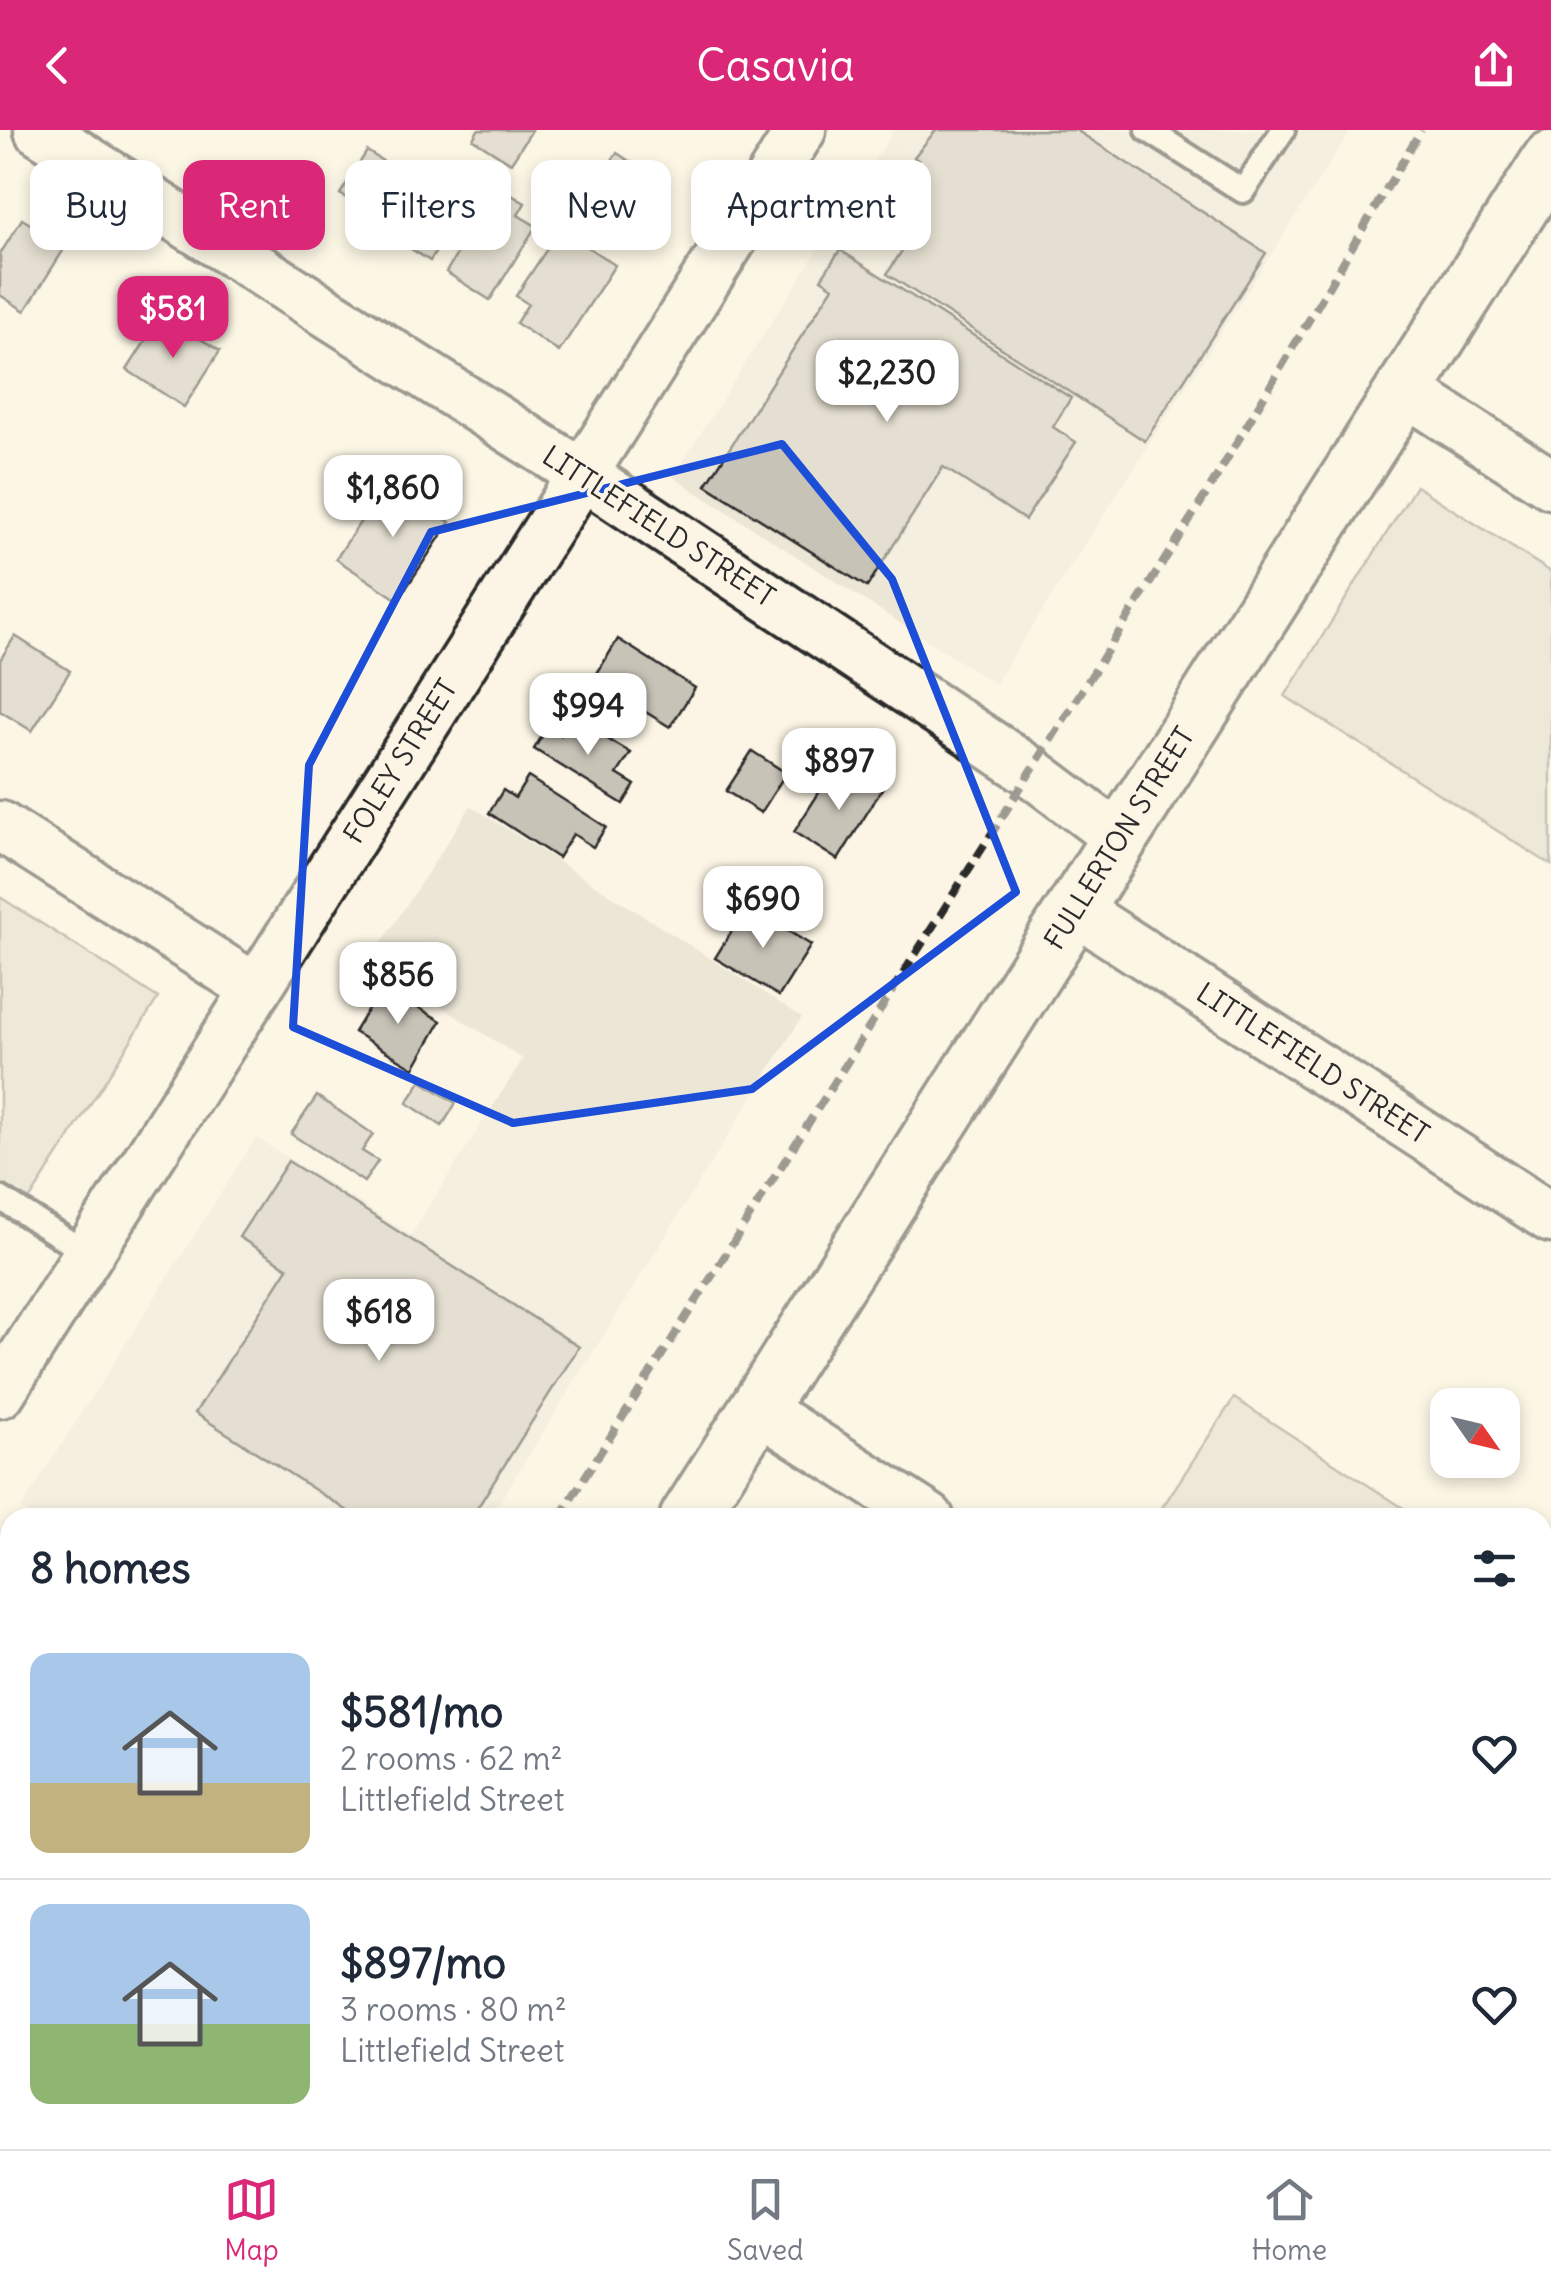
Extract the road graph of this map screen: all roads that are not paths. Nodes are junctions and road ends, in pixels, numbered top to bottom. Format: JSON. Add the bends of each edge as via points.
{"nodes":[{"id":1,"x":40,"y":130,"type":"edge"},
{"id":2,"x":800,"y":130,"type":"edge"},
{"id":3,"x":1148,"y":130,"type":"edge"},
{"id":4,"x":1283,"y":130,"type":"edge"},
{"id":5,"x":1551,"y":159,"type":"edge"},
{"id":6,"x":1404,"y":390,"type":"junction"},
{"id":7,"x":582,"y":474,"type":"junction"},
{"id":8,"x":1551,"y":484,"type":"edge"},
{"id":9,"x":0,"y":826,"type":"edge"},
{"id":10,"x":1119,"y":838,"type":"junction"},
{"id":11,"x":1074,"y":909,"type":"junction"},
{"id":12,"x":256,"y":989,"type":"junction"},
{"id":13,"x":0,"y":1198,"type":"edge"},
{"id":14,"x":1551,"y":1218,"type":"edge"},
{"id":15,"x":88,"y":1254,"type":"junction"},
{"id":16,"x":0,"y":1393,"type":"edge"},
{"id":17,"x":758,"y":1408,"type":"junction"},
{"id":18,"x":694,"y":1508,"type":"edge"},
{"id":19,"x":913,"y":1508,"type":"edge"}],
"edges":[{"from":1,"to":7,"type":"street","name":"LITTLEFIELD STREET"},
{"from":2,"to":7,"type":"street","name":"FOLEY STREET"},
{"from":3,"to":4,"type":"lane","via":[[1243,191]]},
{"from":5,"to":6,"type":"street","name":"FULLERTON STREET"},
{"from":6,"to":8,"type":"street"},
{"from":6,"to":10,"type":"street","name":"FULLERTON STREET"},
{"from":7,"to":10,"type":"street","name":"LITTLEFIELD STREET"},
{"from":7,"to":12,"type":"street","name":"FOLEY STREET"},
{"from":9,"to":12,"type":"street"},
{"from":10,"to":11,"type":"street","name":"FULLERTON STREET"},
{"from":11,"to":14,"type":"street","name":"LITTLEFIELD STREET"},
{"from":11,"to":17,"type":"street","name":"FULLERTON STREET"},
{"from":12,"to":15,"type":"street","name":"FOLEY STREET"},
{"from":13,"to":15,"type":"lane"},
{"from":15,"to":16,"type":"street","name":"FOLEY STREET"},
{"from":17,"to":18,"type":"street","name":"FULLERTON STREET"},
{"from":17,"to":19,"type":"street"}]}
